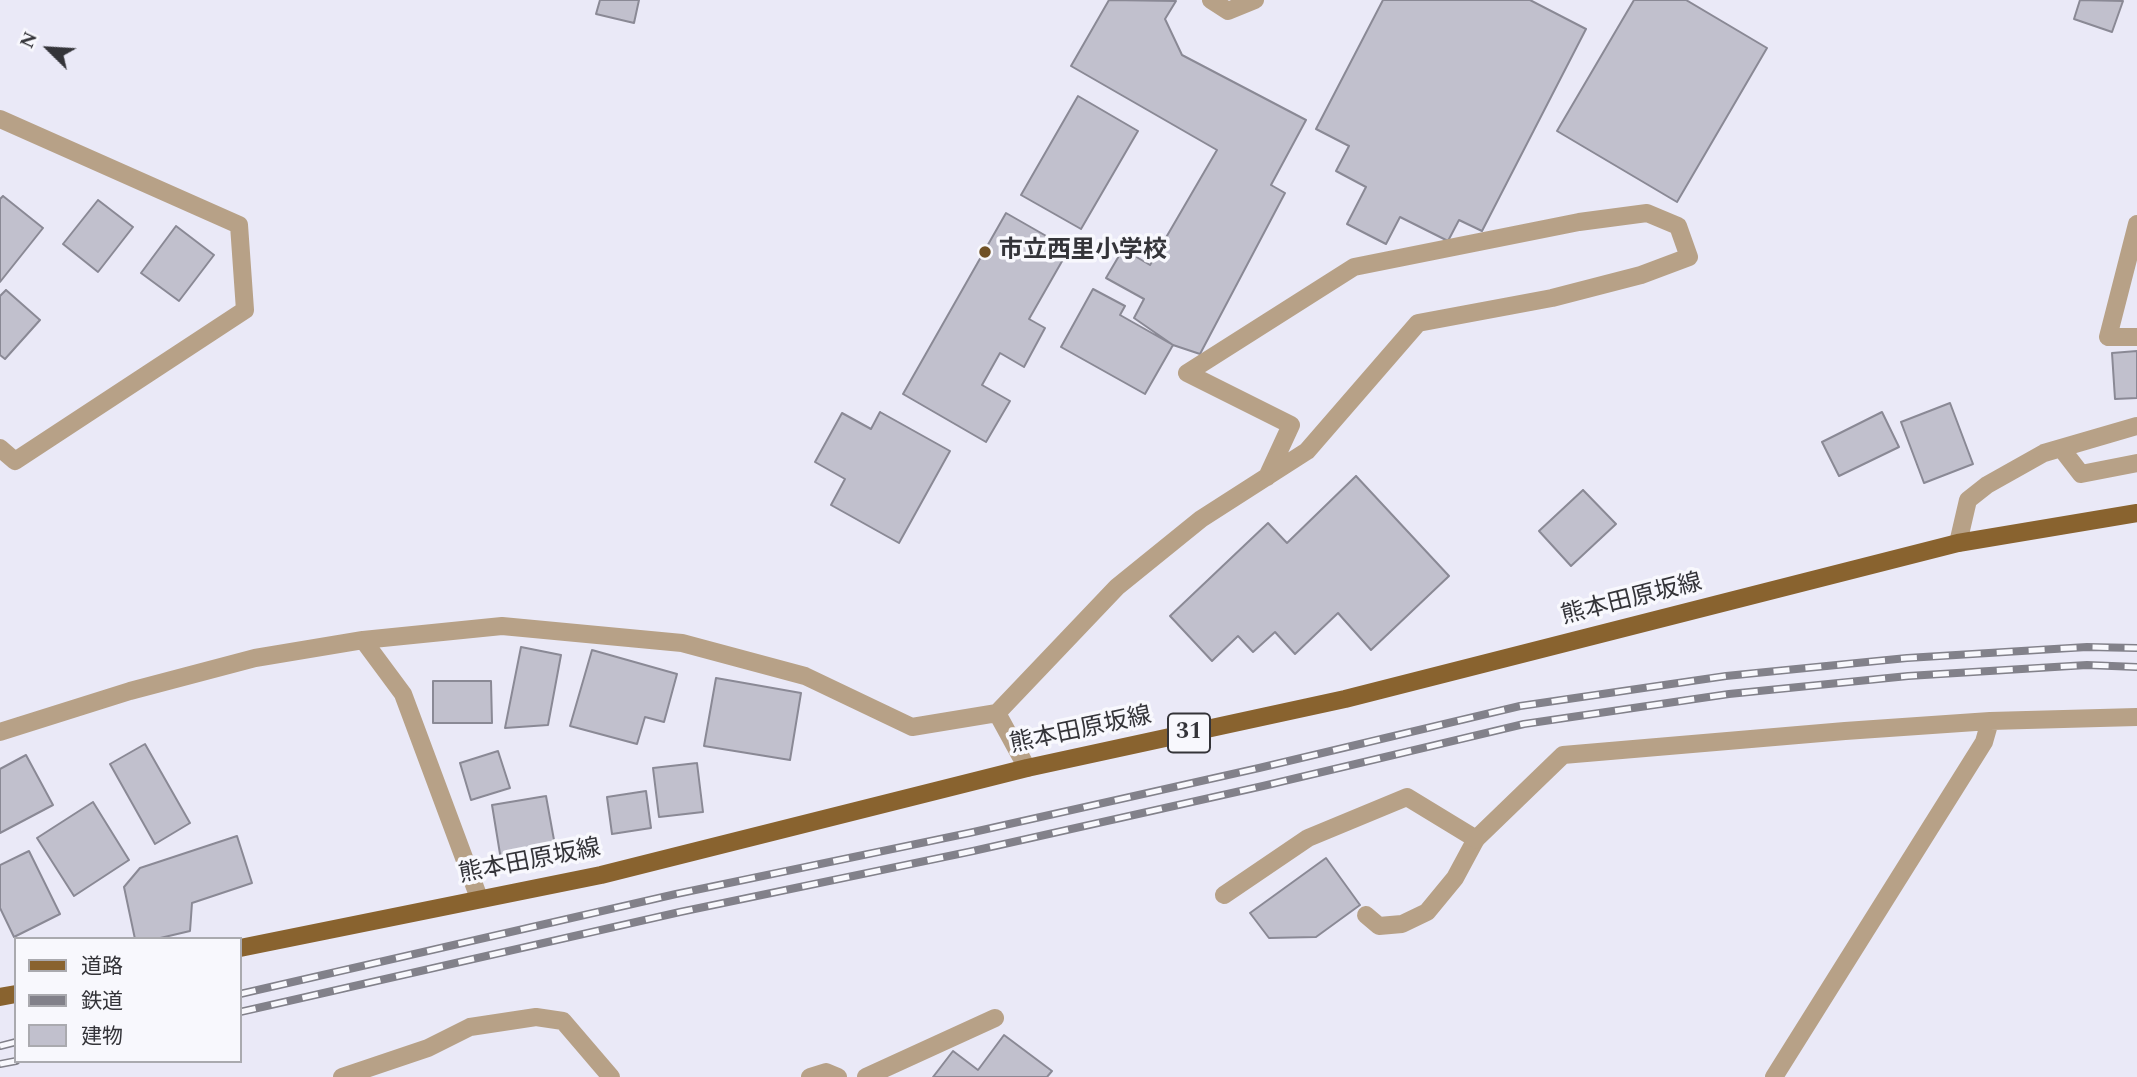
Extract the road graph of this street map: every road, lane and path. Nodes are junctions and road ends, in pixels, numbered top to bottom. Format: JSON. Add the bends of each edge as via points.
{"nodes":[{"id":1,"x":1211,"y":0,"type":"edge"},
{"id":2,"x":1255,"y":0,"type":"edge"},
{"id":3,"x":0,"y":119,"type":"edge"},
{"id":4,"x":2137,"y":225,"type":"edge"},
{"id":5,"x":2137,"y":337,"type":"edge"},
{"id":6,"x":2137,"y":426,"type":"edge"},
{"id":7,"x":0,"y":447,"type":"edge"},
{"id":8,"x":2061,"y":448,"type":"junction"},
{"id":9,"x":2137,"y":463,"type":"edge"},
{"id":10,"x":1267,"y":477,"type":"junction"},
{"id":11,"x":2137,"y":513,"type":"edge"},
{"id":12,"x":1958,"y":543,"type":"junction"},
{"id":13,"x":363,"y":640,"type":"junction"},
{"id":14,"x":997,"y":713,"type":"junction"},
{"id":15,"x":2137,"y":717,"type":"edge"},
{"id":16,"x":1990,"y":721,"type":"junction"},
{"id":17,"x":0,"y":732,"type":"edge"},
{"id":18,"x":1027,"y":768,"type":"junction"},
{"id":19,"x":1476,"y":839,"type":"junction"},
{"id":20,"x":1224,"y":895,"type":"dead end"},
{"id":21,"x":479,"y":898,"type":"junction"},
{"id":22,"x":1366,"y":915,"type":"dead end"},
{"id":23,"x":242,"y":948,"type":"edge"},
{"id":24,"x":995,"y":1018,"type":"dead end"},
{"id":25,"x":342,"y":1077,"type":"edge"},
{"id":26,"x":611,"y":1077,"type":"edge"},
{"id":27,"x":810,"y":1077,"type":"edge"},
{"id":28,"x":838,"y":1077,"type":"edge"},
{"id":29,"x":866,"y":1077,"type":"edge"},
{"id":30,"x":1774,"y":1077,"type":"edge"}],
"edges":[{"from":1,"to":2,"type":"street","via":[[1228,11]]},
{"from":3,"to":7,"type":"street","via":[[239,225],[245,310],[15,461]]},
{"from":4,"to":5,"type":"street","via":[[2108,337]]},
{"from":6,"to":8,"type":"street"},
{"from":8,"to":9,"type":"street","via":[[2081,474]]},
{"from":8,"to":12,"type":"street","via":[[2044,453],[1968,500]]},
{"from":10,"to":10,"type":"street","via":[[1291,425],[1187,373],[1354,267],[1647,213],[1678,226],[1689,257],[1641,275],[1552,298],[1419,323],[1307,451]]},
{"from":10,"to":14,"type":"street","via":[[1201,519],[1117,587]]},
{"from":11,"to":12,"type":"main road","name":"熊本田原坂線","number":"31"},
{"from":12,"to":18,"type":"main road","name":"熊本田原坂線","number":"31","via":[[1345,699]]},
{"from":13,"to":14,"type":"street","via":[[502,625],[682,643],[805,676],[912,727]]},
{"from":13,"to":17,"type":"street","via":[[254,658]]},
{"from":13,"to":21,"type":"street","via":[[403,694]]},
{"from":14,"to":18,"type":"street"},
{"from":15,"to":16,"type":"street"},
{"from":16,"to":19,"type":"street","via":[[1563,755]]},
{"from":16,"to":30,"type":"street","via":[[1984,742]]},
{"from":18,"to":21,"type":"main road","name":"熊本田原坂線","number":"31","via":[[601,874]]},
{"from":19,"to":20,"type":"street","via":[[1407,797],[1308,838]]},
{"from":19,"to":22,"type":"street","via":[[1455,878],[1427,912],[1402,925],[1379,926]]},
{"from":21,"to":23,"type":"main road","name":"熊本田原坂線","number":"31"},
{"from":24,"to":29,"type":"street"},
{"from":25,"to":26,"type":"street","via":[[428,1048],[470,1027],[536,1017],[563,1021]]},
{"from":27,"to":28,"type":"street","via":[[825,1072]]}]}
